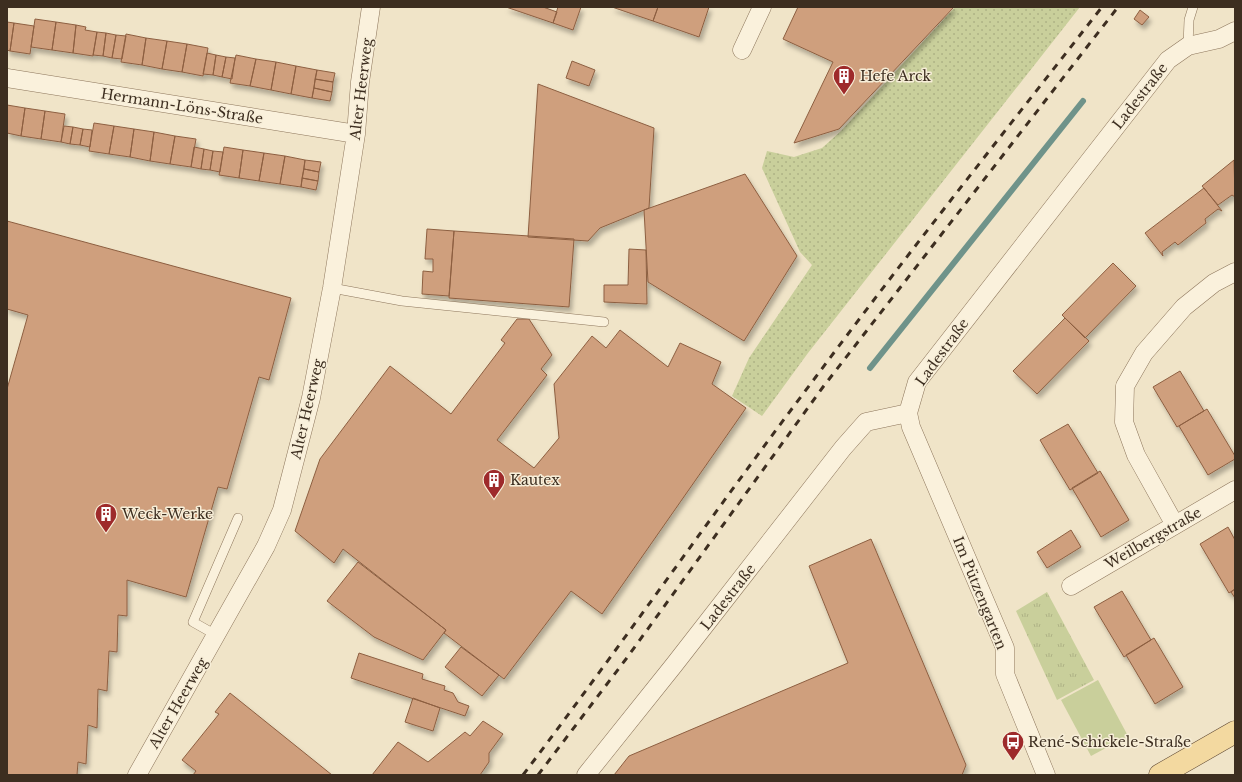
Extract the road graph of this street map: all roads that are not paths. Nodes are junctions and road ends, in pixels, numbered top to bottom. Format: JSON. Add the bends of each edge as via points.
{"nodes":[{"id":1,"x":371,"y":7,"type":"edge"},
{"id":2,"x":762,"y":7,"type":"edge"},
{"id":3,"x":1193,"y":7,"type":"edge"},
{"id":4,"x":1235,"y":31,"type":"edge"},
{"id":5,"x":1188,"y":46,"type":"junction"},
{"id":6,"x":742,"y":50,"type":"dead end"},
{"id":7,"x":7,"y":78,"type":"edge"},
{"id":8,"x":356,"y":134,"type":"junction"},
{"id":9,"x":1235,"y":272,"type":"edge"},
{"id":10,"x":332,"y":288,"type":"junction"},
{"id":11,"x":604,"y":322,"type":"dead end"},
{"id":12,"x":908,"y":412,"type":"junction"},
{"id":13,"x":1235,"y":490,"type":"edge"},
{"id":14,"x":238,"y":518,"type":"dead end"},
{"id":15,"x":1175,"y":525,"type":"junction"},
{"id":16,"x":1071,"y":586,"type":"dead end"},
{"id":17,"x":216,"y":635,"type":"junction"},
{"id":18,"x":1235,"y":732,"type":"edge"},
{"id":19,"x":137,"y":775,"type":"edge"},
{"id":20,"x":586,"y":775,"type":"edge"},
{"id":21,"x":1046,"y":775,"type":"edge"},
{"id":22,"x":1160,"y":775,"type":"edge"}],
"edges":[{"from":1,"to":8,"type":"street","name":"Alter Heerweg","via":[[360,82]]},
{"from":2,"to":6,"type":"street"},
{"from":3,"to":5,"type":"lane","via":[[1189,20]]},
{"from":4,"to":5,"type":"street","name":"Ladestraße","via":[[1219,39]]},
{"from":5,"to":12,"type":"street","name":"Ladestraße","via":[[1168,60],[917,382]]},
{"from":7,"to":8,"type":"street","name":"Hermann-Löns-Straße"},
{"from":8,"to":10,"type":"street","name":"Alter Heerweg"},
{"from":9,"to":15,"type":"street","via":[[1214,283],[1184,307],[1144,353],[1125,386],[1124,422],[1136,455]]},
{"from":10,"to":11,"type":"lane","via":[[402,301]]},
{"from":10,"to":17,"type":"street","name":"Alter Heerweg","via":[[311,398],[282,510],[266,546]]},
{"from":12,"to":20,"type":"street","name":"Ladestraße","via":[[866,422]]},
{"from":12,"to":21,"type":"street","name":"Im Pützengarten","via":[[911,427],[1005,648],[1005,674]]},
{"from":13,"to":15,"type":"street","name":"Weilbergstraße"},
{"from":14,"to":17,"type":"lane","via":[[193,622]]},
{"from":15,"to":16,"type":"street","name":"Weilbergstraße"},
{"from":17,"to":19,"type":"street","name":"Alter Heerweg"},
{"from":18,"to":22,"type":"main road"}]}
